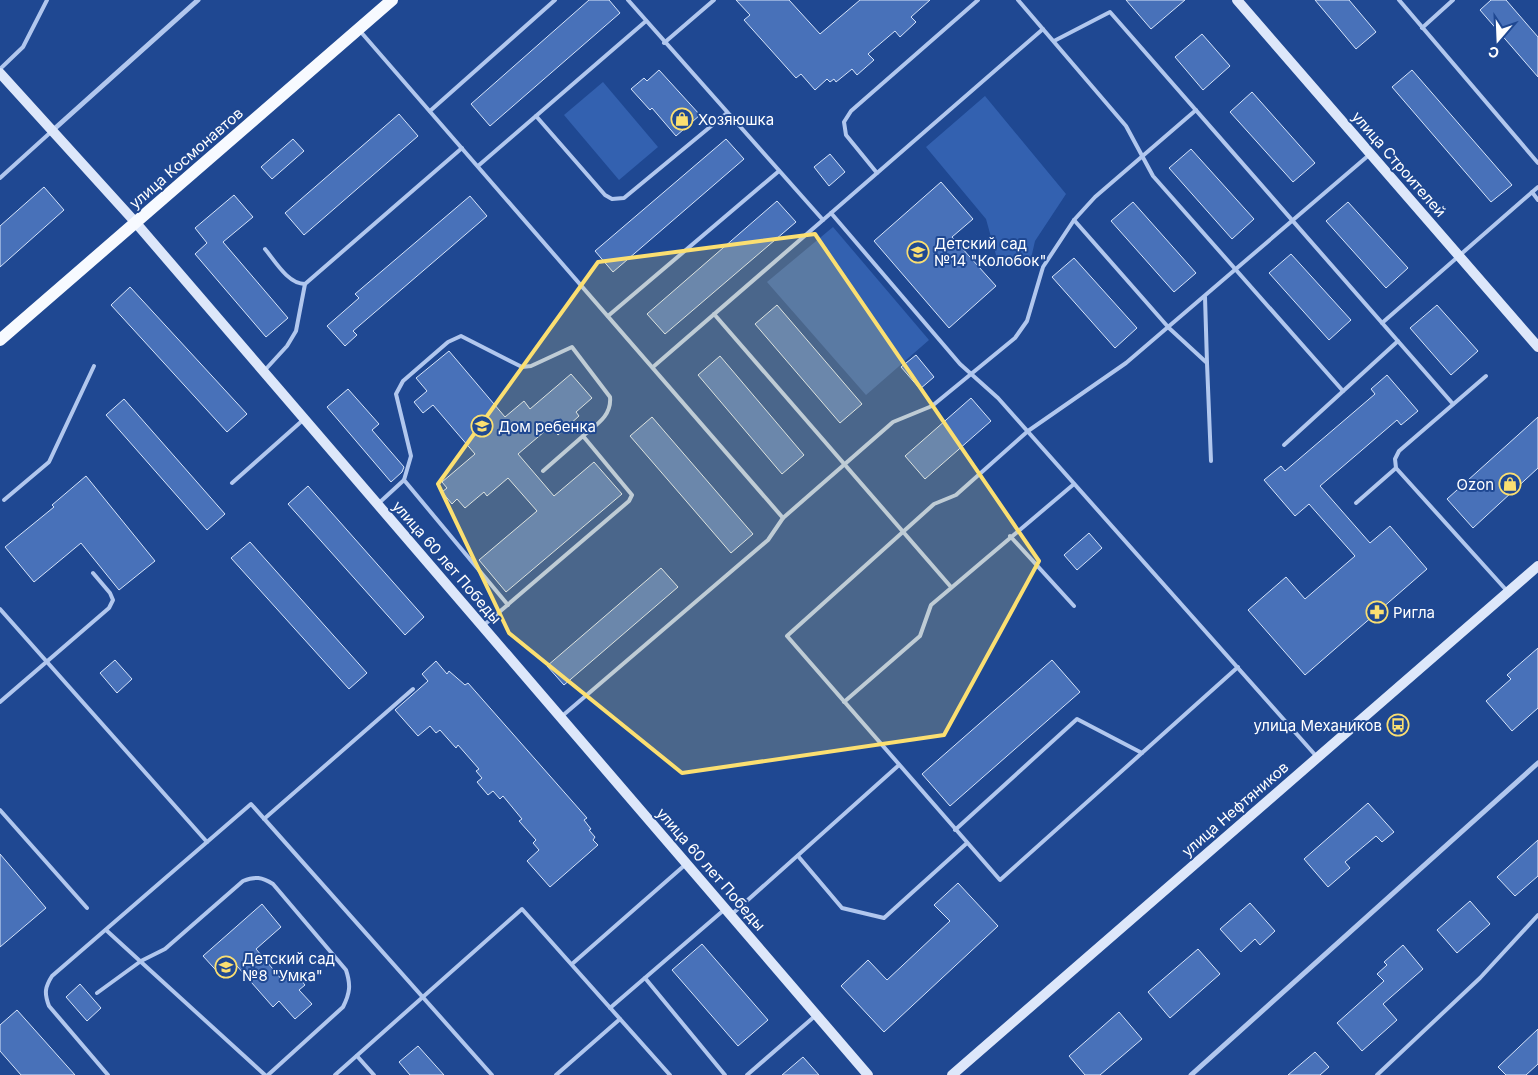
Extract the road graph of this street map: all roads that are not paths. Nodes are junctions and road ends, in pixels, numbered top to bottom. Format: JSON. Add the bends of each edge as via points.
{"nodes":[{"id":1,"x":47,"y":0,"type":"edge"},
{"id":2,"x":198,"y":0,"type":"edge"},
{"id":3,"x":392,"y":0,"type":"edge"},
{"id":4,"x":555,"y":0,"type":"edge"},
{"id":5,"x":628,"y":0,"type":"edge"},
{"id":6,"x":714,"y":0,"type":"edge"},
{"id":7,"x":978,"y":0,"type":"edge"},
{"id":8,"x":1018,"y":0,"type":"edge"},
{"id":9,"x":1025,"y":0,"type":"edge"},
{"id":10,"x":1237,"y":0,"type":"edge"},
{"id":11,"x":1399,"y":0,"type":"edge"},
{"id":12,"x":1453,"y":0,"type":"edge"},
{"id":13,"x":1023,"y":6,"type":"junction"},
{"id":14,"x":646,"y":21,"type":"junction"},
{"id":15,"x":1422,"y":28,"type":"junction"},
{"id":16,"x":359,"y":29,"type":"junction"},
{"id":17,"x":1043,"y":29,"type":"junction"},
{"id":18,"x":1054,"y":41,"type":"junction"},
{"id":19,"x":664,"y":43,"type":"junction"},
{"id":20,"x":0,"y":69,"type":"edge"},
{"id":21,"x":0,"y":72,"type":"edge"},
{"id":22,"x":1196,"y":110,"type":"junction"},
{"id":23,"x":430,"y":111,"type":"junction"},
{"id":24,"x":727,"y":113,"type":"junction"},
{"id":25,"x":536,"y":116,"type":"junction"},
{"id":26,"x":52,"y":131,"type":"junction"},
{"id":27,"x":462,"y":148,"type":"junction"},
{"id":28,"x":1370,"y":154,"type":"junction"},
{"id":29,"x":1142,"y":157,"type":"junction"},
{"id":30,"x":1538,"y":163,"type":"edge"},
{"id":31,"x":478,"y":166,"type":"junction"},
{"id":32,"x":778,"y":171,"type":"junction"},
{"id":33,"x":877,"y":173,"type":"junction"},
{"id":34,"x":0,"y":178,"type":"edge"},
{"id":35,"x":1538,"y":187,"type":"edge"},
{"id":36,"x":1532,"y":192,"type":"junction"},
{"id":37,"x":1538,"y":200,"type":"edge"},
{"id":38,"x":831,"y":213,"type":"junction"},
{"id":39,"x":823,"y":220,"type":"junction"},
{"id":40,"x":1074,"y":220,"type":"junction"},
{"id":41,"x":1293,"y":221,"type":"junction"},
{"id":42,"x":136,"y":223,"type":"junction"},
{"id":43,"x":265,"y":249,"type":"dead end"},
{"id":44,"x":1460,"y":256,"type":"junction"},
{"id":45,"x":1236,"y":270,"type":"junction"},
{"id":46,"x":305,"y":284,"type":"junction"},
{"id":47,"x":1205,"y":297,"type":"junction"},
{"id":48,"x":714,"y":314,"type":"junction"},
{"id":49,"x":608,"y":316,"type":"junction"},
{"id":50,"x":1382,"y":323,"type":"junction"},
{"id":51,"x":1169,"y":328,"type":"junction"},
{"id":52,"x":0,"y":340,"type":"edge"},
{"id":53,"x":1398,"y":341,"type":"junction"},
{"id":54,"x":1538,"y":346,"type":"edge"},
{"id":55,"x":1207,"y":363,"type":"junction"},
{"id":56,"x":94,"y":366,"type":"dead end"},
{"id":57,"x":652,"y":367,"type":"junction"},
{"id":58,"x":264,"y":372,"type":"junction"},
{"id":59,"x":972,"y":376,"type":"junction"},
{"id":60,"x":1486,"y":376,"type":"dead end"},
{"id":61,"x":1343,"y":391,"type":"junction"},
{"id":62,"x":1453,"y":404,"type":"junction"},
{"id":63,"x":304,"y":419,"type":"junction"},
{"id":64,"x":1028,"y":431,"type":"junction"},
{"id":65,"x":583,"y":436,"type":"junction"},
{"id":66,"x":1284,"y":445,"type":"dead end"},
{"id":67,"x":1211,"y":461,"type":"dead end"},
{"id":68,"x":844,"y":465,"type":"junction"},
{"id":69,"x":1396,"y":468,"type":"junction"},
{"id":70,"x":543,"y":470,"type":"dead end"},
{"id":71,"x":404,"y":480,"type":"junction"},
{"id":72,"x":232,"y":483,"type":"dead end"},
{"id":73,"x":1074,"y":484,"type":"junction"},
{"id":74,"x":4,"y":500,"type":"dead end"},
{"id":75,"x":1356,"y":503,"type":"dead end"},
{"id":76,"x":377,"y":504,"type":"junction"},
{"id":77,"x":783,"y":518,"type":"junction"},
{"id":78,"x":903,"y":532,"type":"junction"},
{"id":79,"x":1010,"y":536,"type":"junction"},
{"id":80,"x":1538,"y":566,"type":"edge"},
{"id":81,"x":92,"y":573,"type":"dead end"},
{"id":82,"x":951,"y":587,"type":"junction"},
{"id":83,"x":1508,"y":592,"type":"junction"},
{"id":84,"x":508,"y":605,"type":"junction"},
{"id":85,"x":1074,"y":606,"type":"dead end"},
{"id":86,"x":0,"y":609,"type":"edge"},
{"id":87,"x":482,"y":626,"type":"junction"},
{"id":88,"x":47,"y":662,"type":"junction"},
{"id":89,"x":1238,"y":667,"type":"junction"},
{"id":90,"x":414,"y":689,"type":"dead end"},
{"id":91,"x":0,"y":702,"type":"edge"},
{"id":92,"x":844,"y":702,"type":"junction"},
{"id":93,"x":560,"y":717,"type":"junction"},
{"id":94,"x":1142,"y":753,"type":"junction"},
{"id":95,"x":1317,"y":757,"type":"junction"},
{"id":96,"x":1538,"y":763,"type":"edge"},
{"id":97,"x":899,"y":765,"type":"junction"},
{"id":98,"x":0,"y":810,"type":"edge"},
{"id":99,"x":264,"y":819,"type":"junction"},
{"id":100,"x":955,"y":830,"type":"junction"},
{"id":101,"x":207,"y":842,"type":"junction"},
{"id":102,"x":967,"y":843,"type":"junction"},
{"id":103,"x":798,"y":856,"type":"junction"},
{"id":104,"x":686,"y":864,"type":"junction"},
{"id":105,"x":87,"y":908,"type":"dead end"},
{"id":106,"x":728,"y":912,"type":"junction"},
{"id":107,"x":1538,"y":916,"type":"edge"},
{"id":108,"x":106,"y":930,"type":"junction"},
{"id":109,"x":141,"y":961,"type":"junction"},
{"id":110,"x":572,"y":964,"type":"junction"},
{"id":111,"x":645,"y":978,"type":"junction"},
{"id":112,"x":97,"y":992,"type":"dead end"},
{"id":113,"x":423,"y":997,"type":"junction"},
{"id":114,"x":610,"y":1008,"type":"junction"},
{"id":115,"x":816,"y":1015,"type":"junction"},
{"id":116,"x":620,"y":1019,"type":"junction"},
{"id":117,"x":357,"y":1056,"type":"junction"},
{"id":118,"x":666,"y":1071,"type":"junction"},
{"id":119,"x":108,"y":1075,"type":"edge"},
{"id":120,"x":266,"y":1075,"type":"edge"},
{"id":121,"x":335,"y":1075,"type":"edge"},
{"id":122,"x":374,"y":1075,"type":"edge"},
{"id":123,"x":492,"y":1075,"type":"edge"},
{"id":124,"x":556,"y":1075,"type":"edge"},
{"id":125,"x":661,"y":1075,"type":"edge"},
{"id":126,"x":670,"y":1075,"type":"edge"},
{"id":127,"x":725,"y":1075,"type":"edge"},
{"id":128,"x":747,"y":1075,"type":"edge"},
{"id":129,"x":868,"y":1075,"type":"edge"},
{"id":130,"x":952,"y":1075,"type":"edge"},
{"id":131,"x":1191,"y":1075,"type":"edge"},
{"id":132,"x":1377,"y":1075,"type":"edge"}],
"edges":[{"from":1,"to":20,"type":"lane","via":[[23,47]]},
{"from":2,"to":26,"type":"street"},
{"from":3,"to":16,"type":"main road","name":"улица Космонавтов"},
{"from":4,"to":23,"type":"lane"},
{"from":5,"to":14,"type":"lane"},
{"from":6,"to":19,"type":"lane"},
{"from":7,"to":33,"type":"lane","via":[[851,111],[844,122],[846,135]]},
{"from":8,"to":13,"type":"lane"},
{"from":9,"to":13,"type":"lane"},
{"from":10,"to":28,"type":"street","name":"улица Строителей"},
{"from":11,"to":15,"type":"lane"},
{"from":12,"to":15,"type":"lane"},
{"from":13,"to":17,"type":"lane"},
{"from":14,"to":19,"type":"lane"},
{"from":14,"to":25,"type":"lane"},
{"from":15,"to":30,"type":"lane"},
{"from":16,"to":23,"type":"lane"},
{"from":16,"to":42,"type":"main road","name":"улица Космонавтов"},
{"from":17,"to":18,"type":"lane"},
{"from":17,"to":33,"type":"lane"},
{"from":18,"to":22,"type":"lane","via":[[1110,12]]},
{"from":18,"to":29,"type":"lane","via":[[1126,126]]},
{"from":19,"to":24,"type":"lane"},
{"from":21,"to":26,"type":"street","name":"улица 60 лет Победы"},
{"from":22,"to":29,"type":"lane"},
{"from":22,"to":41,"type":"lane"},
{"from":23,"to":27,"type":"lane"},
{"from":24,"to":25,"type":"lane","via":[[618,200],[605,195]]},
{"from":24,"to":32,"type":"lane"},
{"from":25,"to":31,"type":"lane"},
{"from":26,"to":34,"type":"lane"},
{"from":26,"to":42,"type":"street","name":"улица 60 лет Победы"},
{"from":27,"to":31,"type":"lane"},
{"from":27,"to":46,"type":"lane"},
{"from":28,"to":41,"type":"lane"},
{"from":28,"to":44,"type":"street","name":"улица Строителей"},
{"from":29,"to":40,"type":"lane","via":[[1095,197]]},
{"from":29,"to":45,"type":"lane","via":[[1154,176]]},
{"from":31,"to":49,"type":"lane"},
{"from":32,"to":39,"type":"lane"},
{"from":32,"to":49,"type":"lane"},
{"from":33,"to":38,"type":"lane"},
{"from":35,"to":36,"type":"lane"},
{"from":36,"to":37,"type":"lane"},
{"from":36,"to":44,"type":"lane"},
{"from":38,"to":39,"type":"lane"},
{"from":38,"to":59,"type":"lane"},
{"from":39,"to":48,"type":"lane"},
{"from":40,"to":51,"type":"lane"},
{"from":40,"to":59,"type":"lane","via":[[1043,267],[1023,329]]},
{"from":41,"to":45,"type":"lane"},
{"from":41,"to":50,"type":"lane"},
{"from":42,"to":52,"type":"main road","name":"улица Космонавтов"},
{"from":42,"to":58,"type":"street","name":"улица 60 лет Победы"},
{"from":43,"to":46,"type":"lane","via":[[290,278],[297,284]]},
{"from":44,"to":50,"type":"lane"},
{"from":44,"to":54,"type":"street","name":"улица Строителей"},
{"from":45,"to":47,"type":"lane"},
{"from":45,"to":61,"type":"lane"},
{"from":46,"to":58,"type":"lane","via":[[296,331]]},
{"from":47,"to":51,"type":"lane"},
{"from":47,"to":55,"type":"lane"},
{"from":48,"to":57,"type":"lane"},
{"from":48,"to":68,"type":"lane"},
{"from":49,"to":57,"type":"lane"},
{"from":50,"to":53,"type":"lane"},
{"from":51,"to":55,"type":"lane"},
{"from":51,"to":64,"type":"lane","via":[[1113,373]]},
{"from":53,"to":61,"type":"lane"},
{"from":53,"to":62,"type":"lane"},
{"from":55,"to":67,"type":"lane"},
{"from":56,"to":74,"type":"lane","via":[[49,462]]},
{"from":57,"to":77,"type":"lane"},
{"from":58,"to":63,"type":"street","name":"улица 60 лет Победы"},
{"from":59,"to":64,"type":"lane","via":[[998,398]]},
{"from":59,"to":68,"type":"lane","via":[[932,406],[894,422]]},
{"from":60,"to":62,"type":"lane"},
{"from":61,"to":66,"type":"lane"},
{"from":62,"to":69,"type":"lane","via":[[1399,451]]},
{"from":63,"to":72,"type":"lane"},
{"from":63,"to":76,"type":"street","name":"улица 60 лет Победы"},
{"from":64,"to":73,"type":"lane"},
{"from":64,"to":78,"type":"lane","via":[[956,495],[934,504]]},
{"from":65,"to":70,"type":"lane"},
{"from":65,"to":71,"type":"lane","via":[[604,418],[609,410],[610,397],[572,347],[522,367],[460,336],[448,342],[398,388],[396,394],[411,456]]},
{"from":65,"to":84,"type":"lane","via":[[632,495]]},
{"from":68,"to":77,"type":"lane"},
{"from":68,"to":78,"type":"lane"},
{"from":69,"to":75,"type":"lane"},
{"from":69,"to":83,"type":"lane"},
{"from":71,"to":76,"type":"lane"},
{"from":71,"to":84,"type":"lane"},
{"from":73,"to":79,"type":"lane"},
{"from":73,"to":89,"type":"lane"},
{"from":76,"to":87,"type":"street","name":"улица 60 лет Победы"},
{"from":77,"to":93,"type":"lane","via":[[761,546]]},
{"from":78,"to":82,"type":"lane"},
{"from":78,"to":92,"type":"lane","via":[[787,636]]},
{"from":79,"to":82,"type":"lane"},
{"from":79,"to":85,"type":"lane"},
{"from":80,"to":83,"type":"street","name":"улица Нефтяников"},
{"from":81,"to":88,"type":"lane","via":[[110,593],[113,600],[109,608]]},
{"from":82,"to":92,"type":"lane","via":[[931,605],[920,636]]},
{"from":83,"to":95,"type":"street","name":"улица Нефтяников"},
{"from":84,"to":87,"type":"lane"},
{"from":86,"to":88,"type":"lane"},
{"from":87,"to":93,"type":"street","name":"улица 60 лет Победы"},
{"from":88,"to":91,"type":"lane"},
{"from":88,"to":101,"type":"lane"},
{"from":89,"to":94,"type":"lane"},
{"from":89,"to":95,"type":"lane"},
{"from":90,"to":99,"type":"lane"},
{"from":92,"to":97,"type":"lane"},
{"from":93,"to":104,"type":"street","name":"улица 60 лет Победы"},
{"from":94,"to":100,"type":"lane","via":[[1077,719]]},
{"from":94,"to":102,"type":"lane","via":[[1000,880]]},
{"from":95,"to":130,"type":"street","name":"улица Нефтяников"},
{"from":96,"to":131,"type":"street"},
{"from":97,"to":100,"type":"lane"},
{"from":97,"to":103,"type":"lane"},
{"from":98,"to":105,"type":"lane"},
{"from":99,"to":101,"type":"lane","via":[[251,804]]},
{"from":99,"to":113,"type":"lane"},
{"from":100,"to":102,"type":"lane"},
{"from":101,"to":108,"type":"lane"},
{"from":102,"to":103,"type":"lane","via":[[884,918],[842,908]]},
{"from":103,"to":106,"type":"lane"},
{"from":104,"to":106,"type":"street","name":"улица 60 лет Победы"},
{"from":104,"to":110,"type":"lane"},
{"from":106,"to":111,"type":"lane"},
{"from":106,"to":115,"type":"street","name":"улица 60 лет Победы"},
{"from":107,"to":132,"type":"lane","via":[[1480,978]]},
{"from":108,"to":109,"type":"lane"},
{"from":108,"to":119,"type":"lane","via":[[52,976],[44,993],[49,1006]]},
{"from":109,"to":112,"type":"lane"},
{"from":109,"to":120,"type":"lane"},
{"from":109,"to":120,"type":"lane","via":[[165,949],[243,882],[263,878],[273,884],[346,970],[350,982],[349,995],[343,1007]]},
{"from":110,"to":113,"type":"lane","via":[[522,909]]},
{"from":110,"to":114,"type":"lane"},
{"from":111,"to":114,"type":"lane"},
{"from":111,"to":127,"type":"lane"},
{"from":113,"to":117,"type":"lane"},
{"from":113,"to":123,"type":"lane"},
{"from":114,"to":116,"type":"lane"},
{"from":115,"to":128,"type":"lane"},
{"from":115,"to":129,"type":"street","name":"улица 60 лет Победы"},
{"from":116,"to":118,"type":"lane"},
{"from":116,"to":124,"type":"lane"},
{"from":117,"to":121,"type":"lane"},
{"from":117,"to":122,"type":"lane"},
{"from":118,"to":125,"type":"lane"},
{"from":118,"to":126,"type":"lane"}]}
